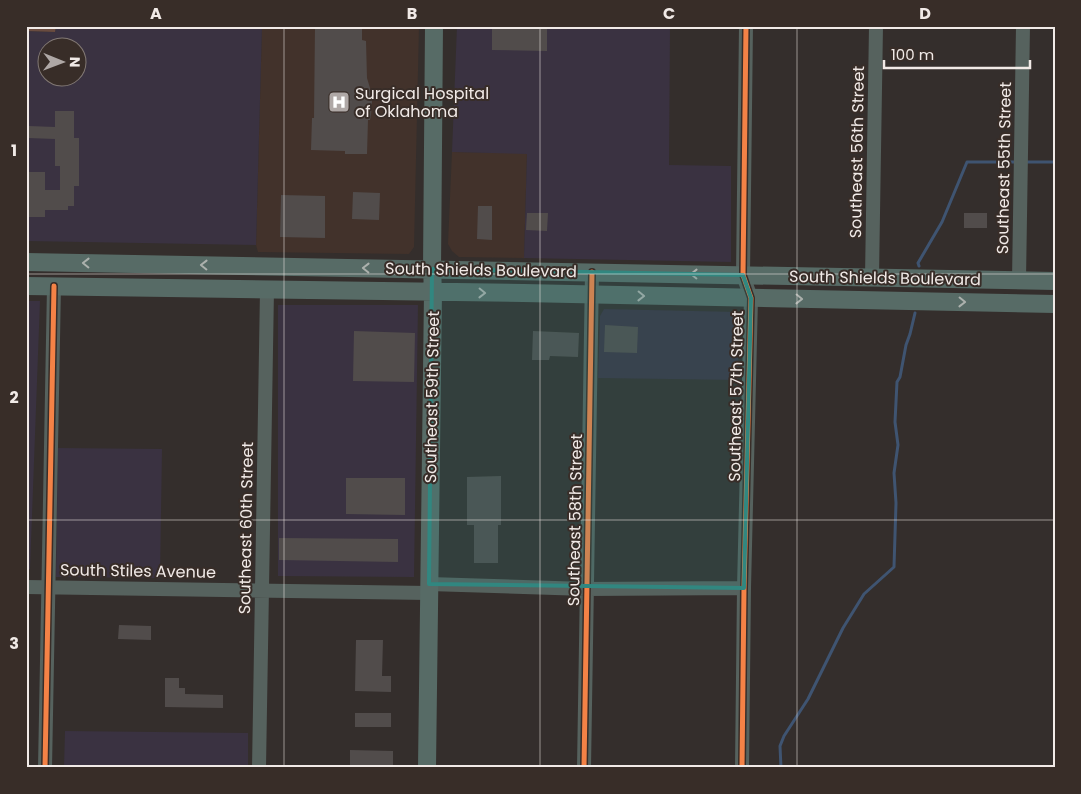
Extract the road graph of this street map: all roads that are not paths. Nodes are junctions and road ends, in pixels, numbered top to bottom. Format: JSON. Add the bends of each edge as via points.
{"nodes":[{"id":1,"x":434,"y":26,"type":"edge"},
{"id":2,"x":746,"y":26,"type":"edge"},
{"id":3,"x":876,"y":26,"type":"edge"},
{"id":4,"x":1023,"y":26,"type":"edge"},
{"id":5,"x":26,"y":262,"type":"edge"},
{"id":6,"x":135,"y":264,"type":"junction"},
{"id":7,"x":432,"y":269,"type":"junction"},
{"id":8,"x":592,"y":272,"type":"junction"},
{"id":9,"x":743,"y":275,"type":"junction"},
{"id":10,"x":872,"y":277,"type":"junction"},
{"id":11,"x":1019,"y":280,"type":"junction"},
{"id":12,"x":1055,"y":281,"type":"edge"},
{"id":13,"x":26,"y":286,"type":"edge"},
{"id":14,"x":54,"y":286,"type":"junction"},
{"id":15,"x":134,"y":288,"type":"junction"},
{"id":16,"x":267,"y":290,"type":"junction"},
{"id":17,"x":433,"y":292,"type":"junction"},
{"id":18,"x":592,"y":295,"type":"junction"},
{"id":19,"x":750,"y":298,"type":"junction"},
{"id":20,"x":1055,"y":304,"type":"edge"},
{"id":21,"x":26,"y":587,"type":"edge"},
{"id":22,"x":49,"y":588,"type":"junction"},
{"id":23,"x":744,"y":588,"type":"junction"},
{"id":24,"x":429,"y":589,"type":"junction"},
{"id":25,"x":586,"y":589,"type":"junction"},
{"id":26,"x":262,"y":590,"type":"junction"},
{"id":27,"x":45,"y":768,"type":"edge"},
{"id":28,"x":260,"y":768,"type":"edge"},
{"id":29,"x":427,"y":768,"type":"edge"},
{"id":30,"x":584,"y":768,"type":"edge"},
{"id":31,"x":742,"y":768,"type":"edge"}],
"edges":[{"from":1,"to":7,"type":"main road","name":"Southeast 59th Street"},
{"from":2,"to":9,"type":"street","name":"Southeast 57th Street"},
{"from":3,"to":10,"type":"street","name":"Southeast 56th Street"},
{"from":4,"to":11,"type":"street","name":"Southeast 55th Street"},
{"from":6,"to":5,"type":"main road","name":"South Shields Boulevard","one_way":true},
{"from":7,"to":6,"type":"main road","name":"South Shields Boulevard","one_way":true},
{"from":6,"to":15,"type":"main road"},
{"from":7,"to":8,"type":"main road","name":"South Shields Boulevard"},
{"from":7,"to":17,"type":"main road","name":"Southeast 59th Street"},
{"from":9,"to":8,"type":"main road","name":"South Shields Boulevard","one_way":true},
{"from":8,"to":18,"type":"street","name":"Southeast 58th Street"},
{"from":9,"to":10,"type":"main road","name":"South Shields Boulevard"},
{"from":9,"to":19,"type":"street","name":"Southeast 57th Street"},
{"from":10,"to":11,"type":"main road","name":"South Shields Boulevard"},
{"from":11,"to":12,"type":"main road","name":"South Shields Boulevard"},
{"from":13,"to":14,"type":"main road","name":"South Shields Boulevard"},
{"from":14,"to":15,"type":"main road","name":"South Shields Boulevard"},
{"from":14,"to":22,"type":"street"},
{"from":15,"to":16,"type":"main road","name":"South Shields Boulevard"},
{"from":16,"to":17,"type":"main road","name":"South Shields Boulevard"},
{"from":16,"to":26,"type":"street","name":"Southeast 60th Street"},
{"from":17,"to":18,"type":"main road","name":"South Shields Boulevard","one_way":true},
{"from":17,"to":24,"type":"main road","name":"Southeast 59th Street"},
{"from":18,"to":19,"type":"main road","name":"South Shields Boulevard","one_way":true},
{"from":18,"to":25,"type":"street","name":"Southeast 58th Street"},
{"from":19,"to":20,"type":"main road","name":"South Shields Boulevard","one_way":true},
{"from":19,"to":23,"type":"street","name":"Southeast 57th Street"},
{"from":21,"to":22,"type":"street","name":"South Stiles Avenue"},
{"from":22,"to":26,"type":"street","name":"South Stiles Avenue"},
{"from":22,"to":27,"type":"street"},
{"from":23,"to":25,"type":"street","name":"South Stiles Avenue"},
{"from":23,"to":31,"type":"street","name":"Southeast 57th Street"},
{"from":24,"to":25,"type":"street","name":"South Stiles Avenue"},
{"from":24,"to":26,"type":"street","name":"South Stiles Avenue"},
{"from":24,"to":29,"type":"main road","name":"Southeast 59th Street"},
{"from":25,"to":30,"type":"street","name":"Southeast 58th Street"},
{"from":26,"to":28,"type":"street","name":"Southeast 60th Street"}]}
